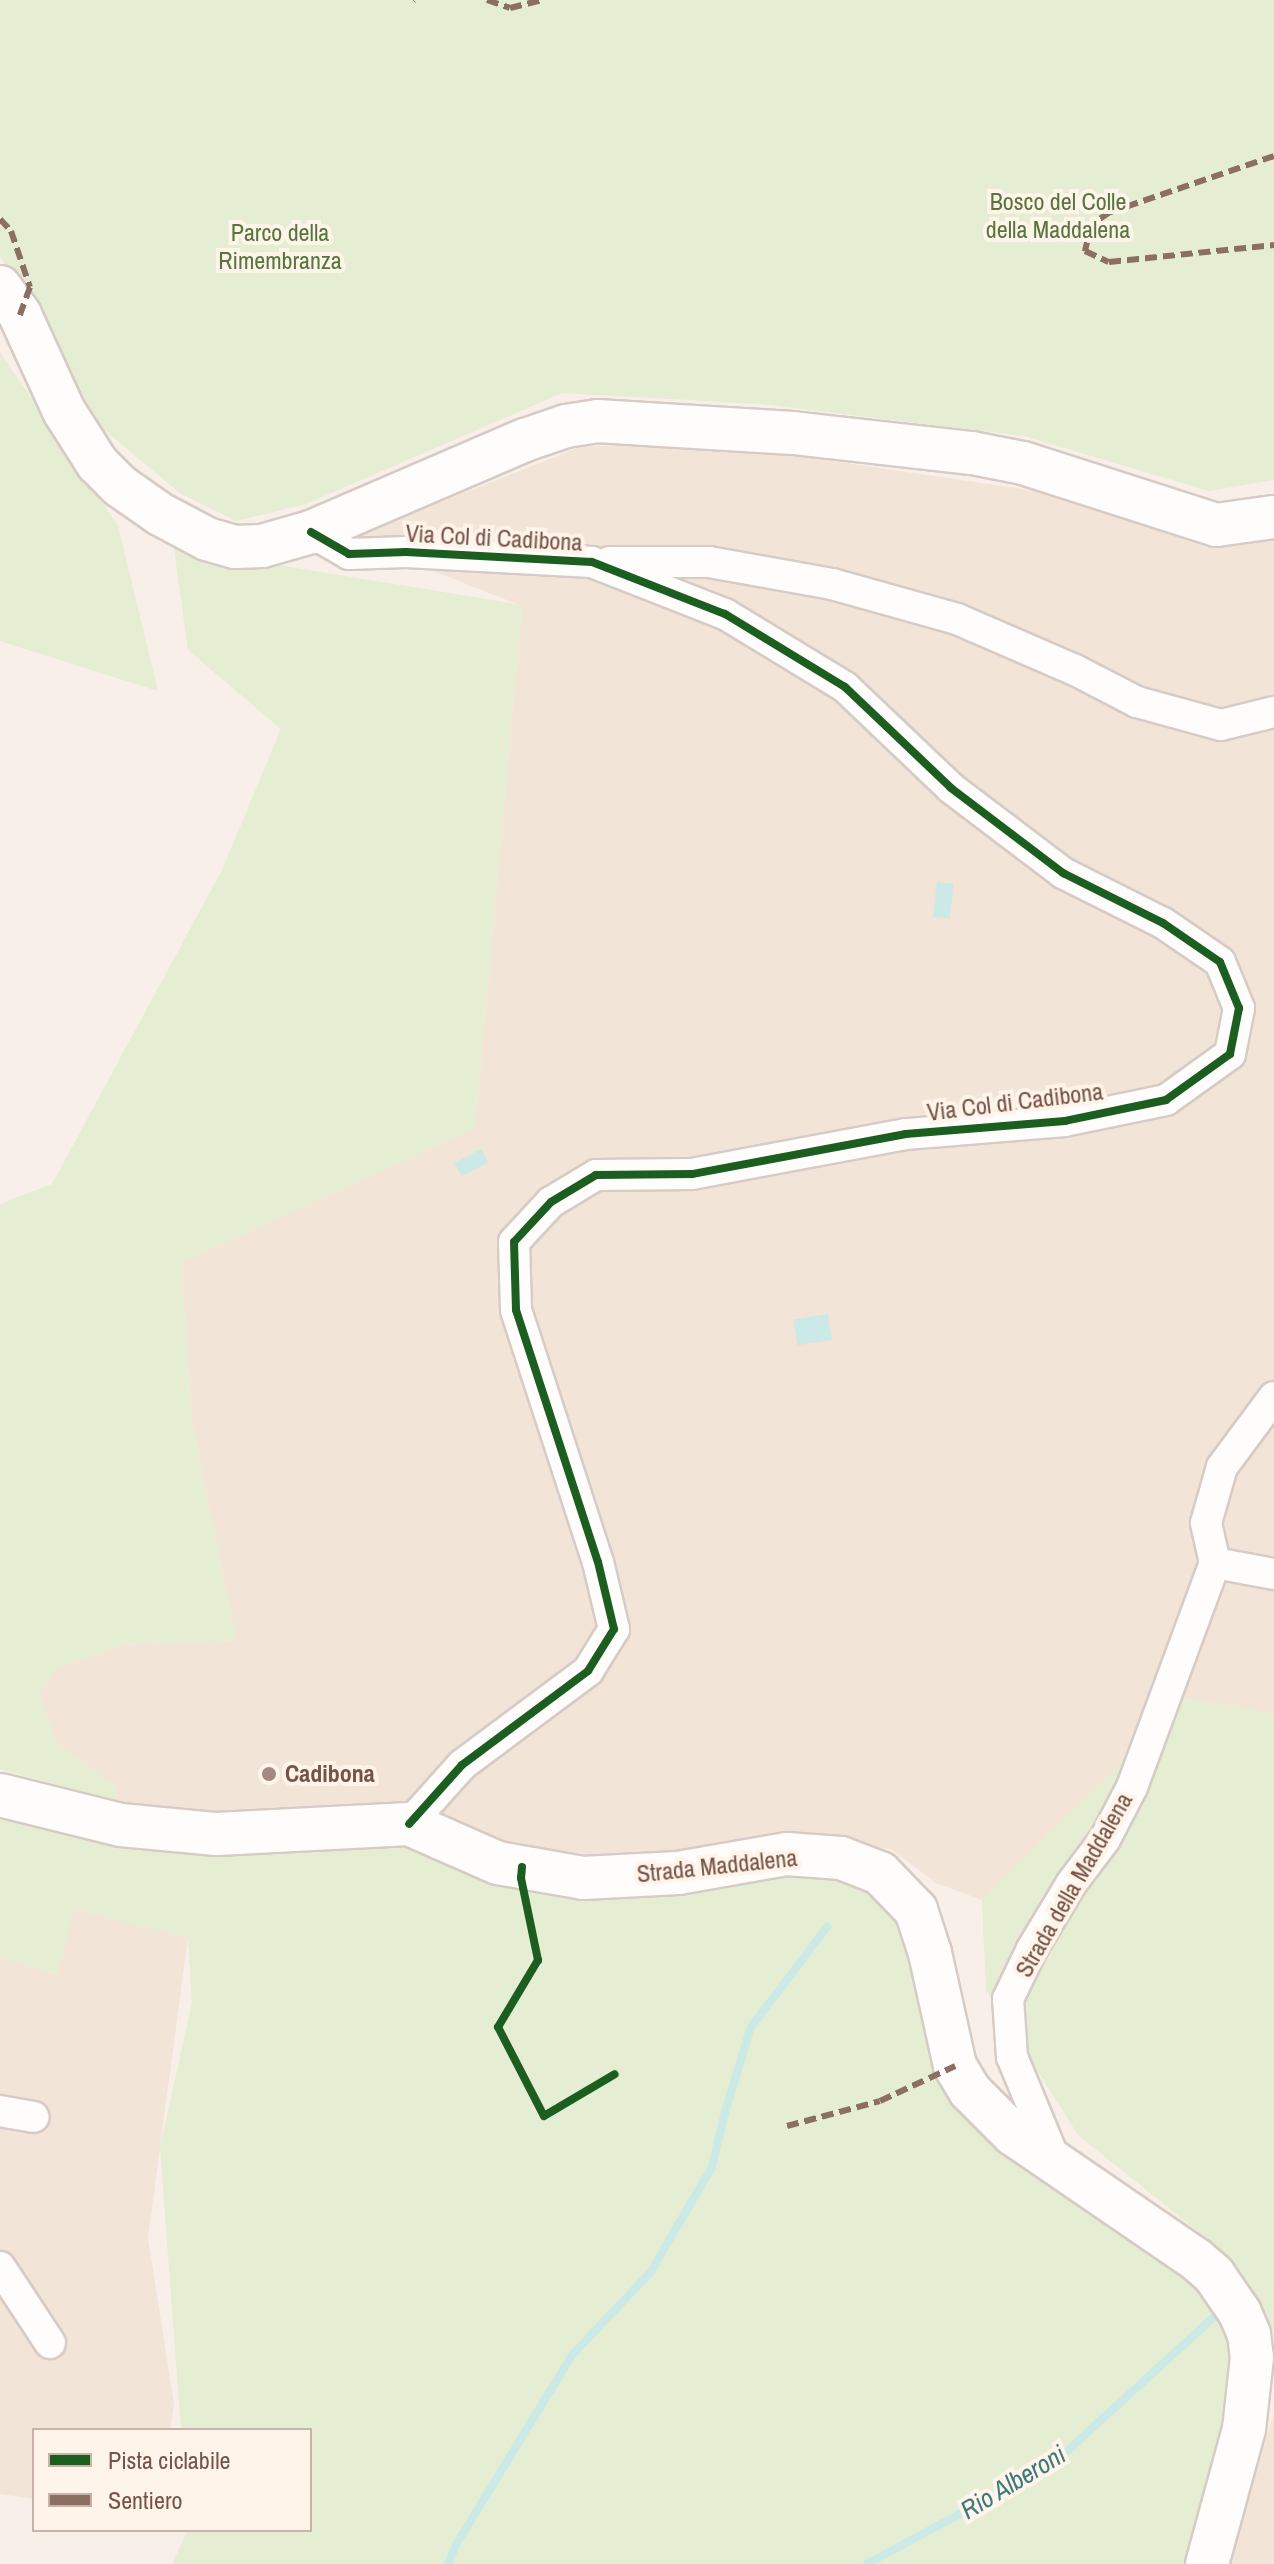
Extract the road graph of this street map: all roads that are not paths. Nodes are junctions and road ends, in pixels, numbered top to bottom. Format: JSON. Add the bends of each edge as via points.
{"nodes":[{"id":1,"x":0,"y":287,"type":"edge"},
{"id":2,"x":1274,"y":517,"type":"edge"},
{"id":3,"x":311,"y":532,"type":"junction"},
{"id":4,"x":592,"y":562,"type":"junction"},
{"id":5,"x":1274,"y":712,"type":"edge"},
{"id":6,"x":1274,"y":1397,"type":"edge"},
{"id":7,"x":1215,"y":1563,"type":"junction"},
{"id":8,"x":1274,"y":1574,"type":"edge"},
{"id":9,"x":0,"y":1795,"type":"edge"},
{"id":10,"x":409,"y":1824,"type":"junction"},
{"id":11,"x":0,"y":2111,"type":"edge"},
{"id":12,"x":33,"y":2117,"type":"dead end"},
{"id":13,"x":1056,"y":2163,"type":"junction"},
{"id":14,"x":0,"y":2267,"type":"edge"},
{"id":15,"x":50,"y":2343,"type":"dead end"},
{"id":16,"x":1207,"y":2564,"type":"edge"}],
"edges":[{"from":1,"to":3,"type":"street","via":[[20,315],[64,411],[97,463],[120,486],[207,539],[235,547],[262,546]]},
{"from":2,"to":3,"type":"street","via":[[1216,525],[1023,463],[972,453],[636,420],[566,426],[525,440]]},
{"from":3,"to":4,"type":"street","name":"Via Col di Cadibona","via":[[349,554]]},
{"from":4,"to":5,"type":"street","name":"Via Col di Cadibona","via":[[709,562],[832,584],[957,619],[1137,702],[1221,725]]},
{"from":4,"to":10,"type":"street","name":"Via Col di Cadibona","via":[[725,614],[845,687],[951,788],[1063,873],[1163,923],[1220,962],[1239,1008],[1230,1054],[1166,1100],[1065,1121],[906,1134],[692,1174],[596,1175],[551,1202],[514,1242],[516,1310],[598,1562],[614,1629],[588,1671],[462,1765]]},
{"from":6,"to":7,"type":"street","via":[[1222,1467],[1206,1523]]},
{"from":7,"to":8,"type":"street"},
{"from":7,"to":13,"type":"street","name":"Strada della Maddalena","via":[[1132,1787],[1008,1999],[1012,2057]]},
{"from":9,"to":10,"type":"street","name":"Strada Maddalena","via":[[121,1825],[217,1834]]},
{"from":10,"to":13,"type":"street","name":"Strada Maddalena","via":[[498,1863],[583,1878],[678,1873],[787,1854],[841,1858],[880,1873],[916,1910],[955,2066],[970,2091],[1013,2134]]},
{"from":11,"to":12,"type":"street"},
{"from":13,"to":16,"type":"street","name":"Strada Maddalena","via":[[1205,2268],[1240,2313],[1249,2334],[1252,2357],[1244,2429]]},
{"from":14,"to":15,"type":"street"}]}
